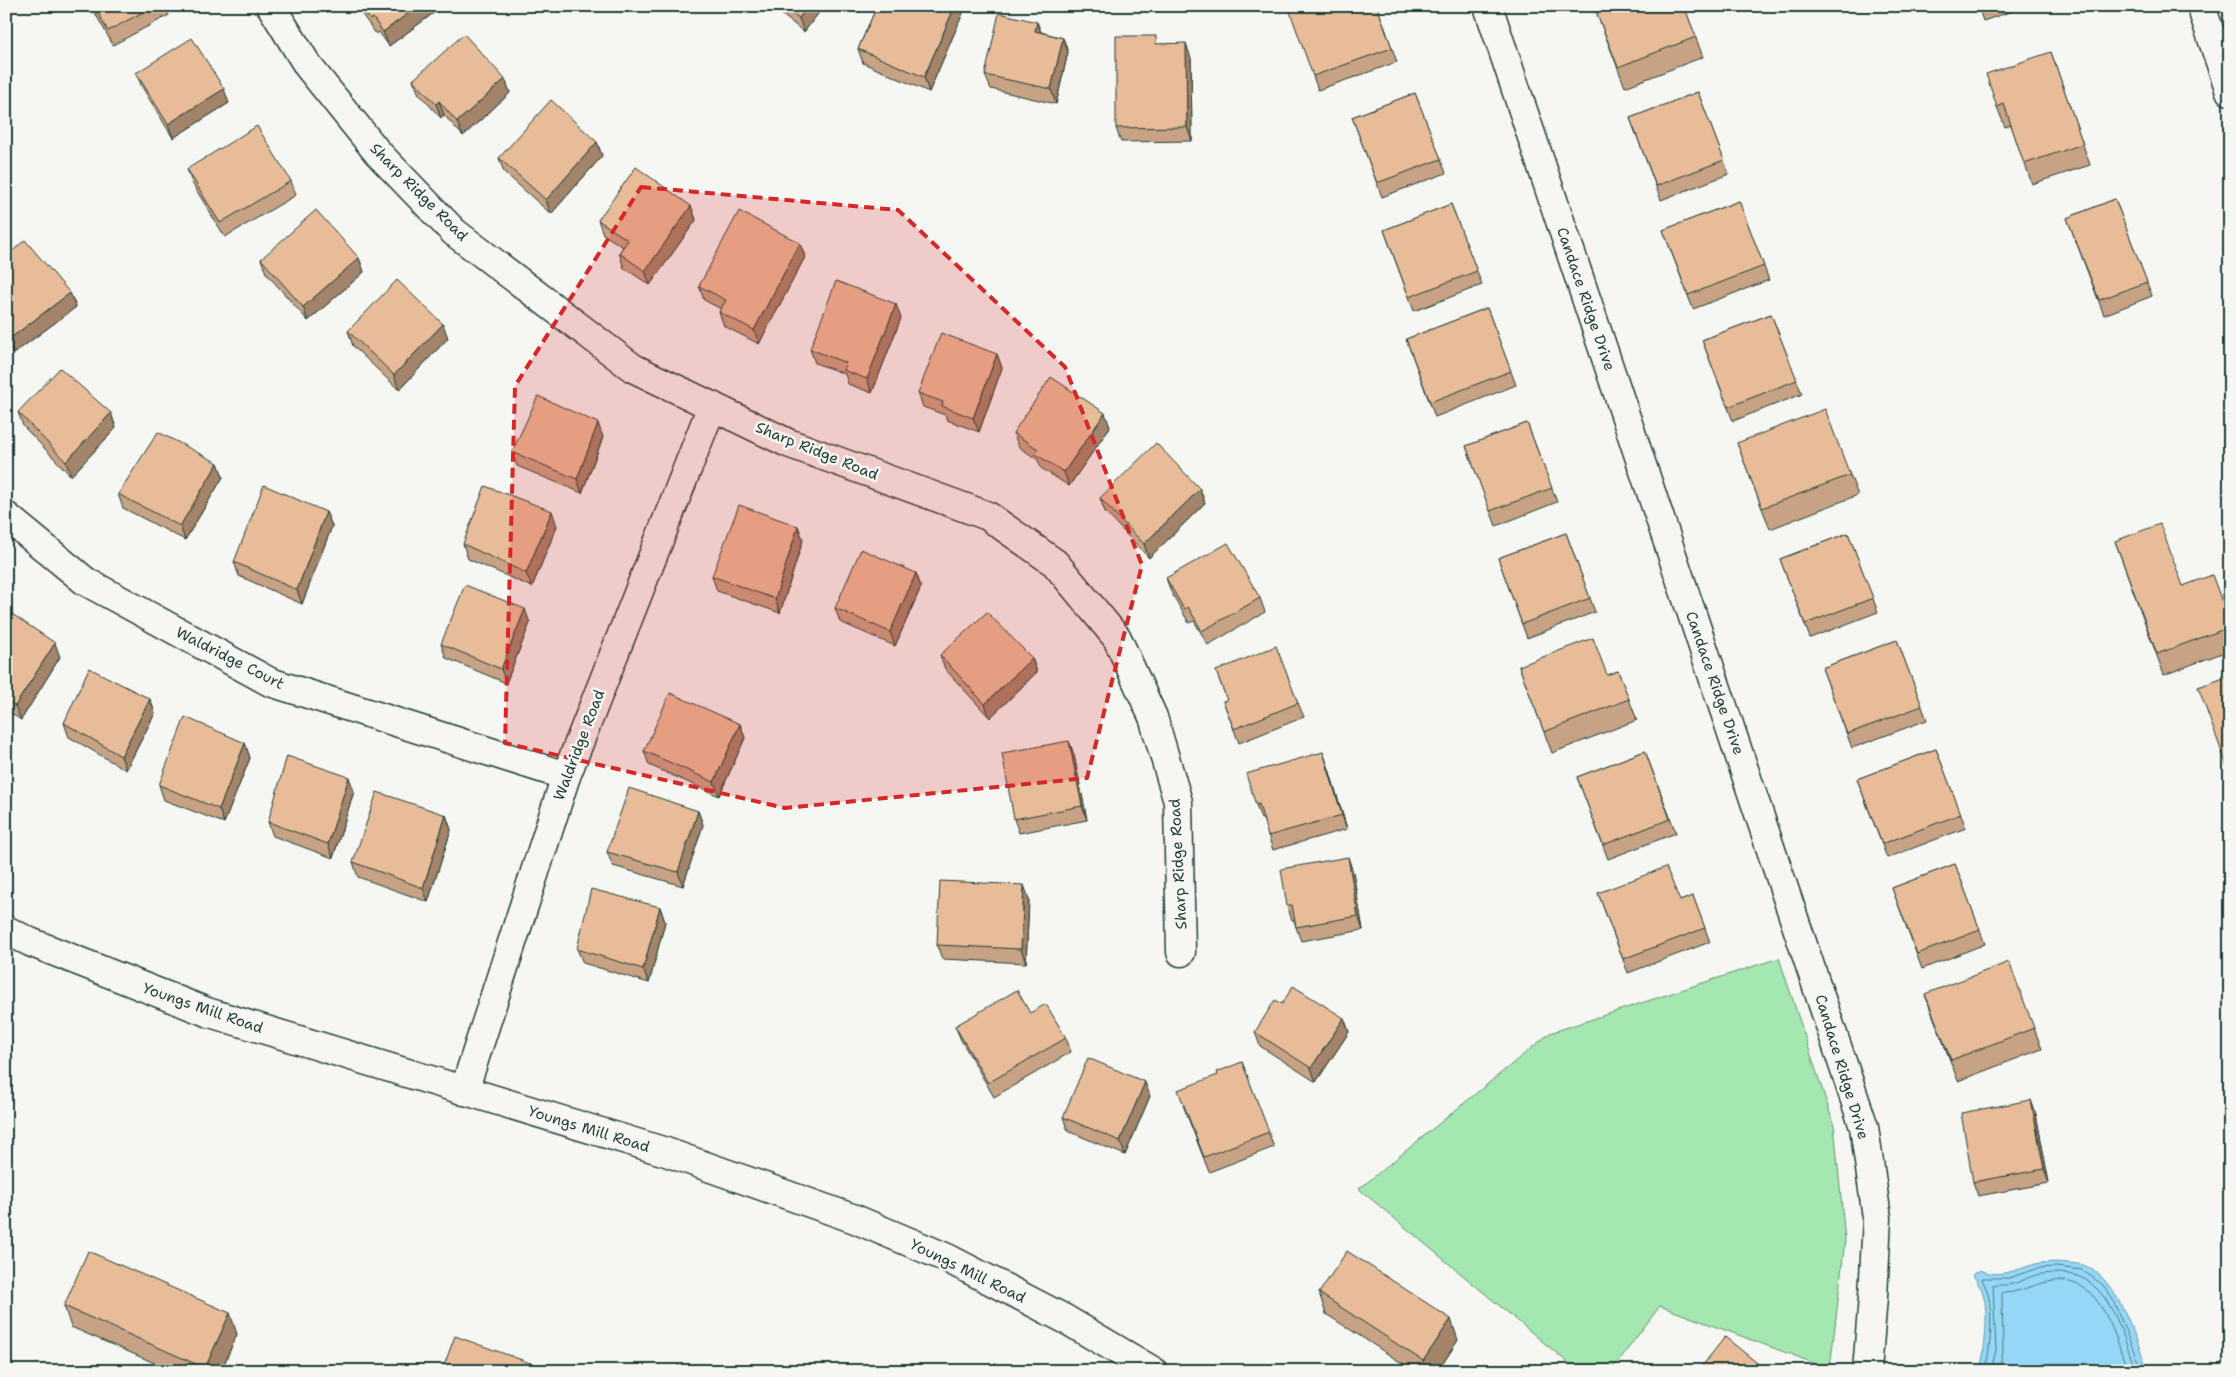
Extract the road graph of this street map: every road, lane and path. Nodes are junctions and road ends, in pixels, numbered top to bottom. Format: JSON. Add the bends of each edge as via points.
{"nodes":[{"id":1,"x":271,"y":6,"type":"edge"},
{"id":2,"x":1488,"y":6,"type":"edge"},
{"id":3,"x":2201,"y":6,"type":"edge"},
{"id":4,"x":2230,"y":91,"type":"edge"},
{"id":5,"x":712,"y":406,"type":"junction"},
{"id":6,"x":6,"y":516,"type":"edge"},
{"id":7,"x":566,"y":776,"type":"junction"},
{"id":8,"x":6,"y":930,"type":"edge"},
{"id":9,"x":1182,"y":952,"type":"dead end"},
{"id":10,"x":464,"y":1090,"type":"junction"},
{"id":11,"x":1153,"y":1371,"type":"edge"},
{"id":12,"x":1867,"y":1371,"type":"edge"}],
"edges":[{"from":1,"to":5,"type":"street","name":"Sharp Ridge Road","via":[[308,66],[378,153],[454,232],[633,368]]},
{"from":2,"to":12,"type":"street","name":"Candace Ridge Drive","via":[[1864,1127],[1877,1218]]},
{"from":3,"to":4,"type":"street"},
{"from":5,"to":7,"type":"street","name":"Waldridge Road"},
{"from":5,"to":9,"type":"street","name":"Sharp Ridge Road","via":[[788,443],[988,516],[1055,563],[1117,638],[1153,717],[1178,802]]},
{"from":6,"to":7,"type":"street","name":"Waldridge Court","via":[[85,581],[270,682]]},
{"from":7,"to":10,"type":"street","name":"Waldridge Road"},
{"from":8,"to":10,"type":"street","name":"Youngs Mill Road","via":[[207,1012]]},
{"from":10,"to":11,"type":"street","name":"Youngs Mill Road","via":[[666,1152],[855,1219],[947,1258],[1066,1319]]}]}
